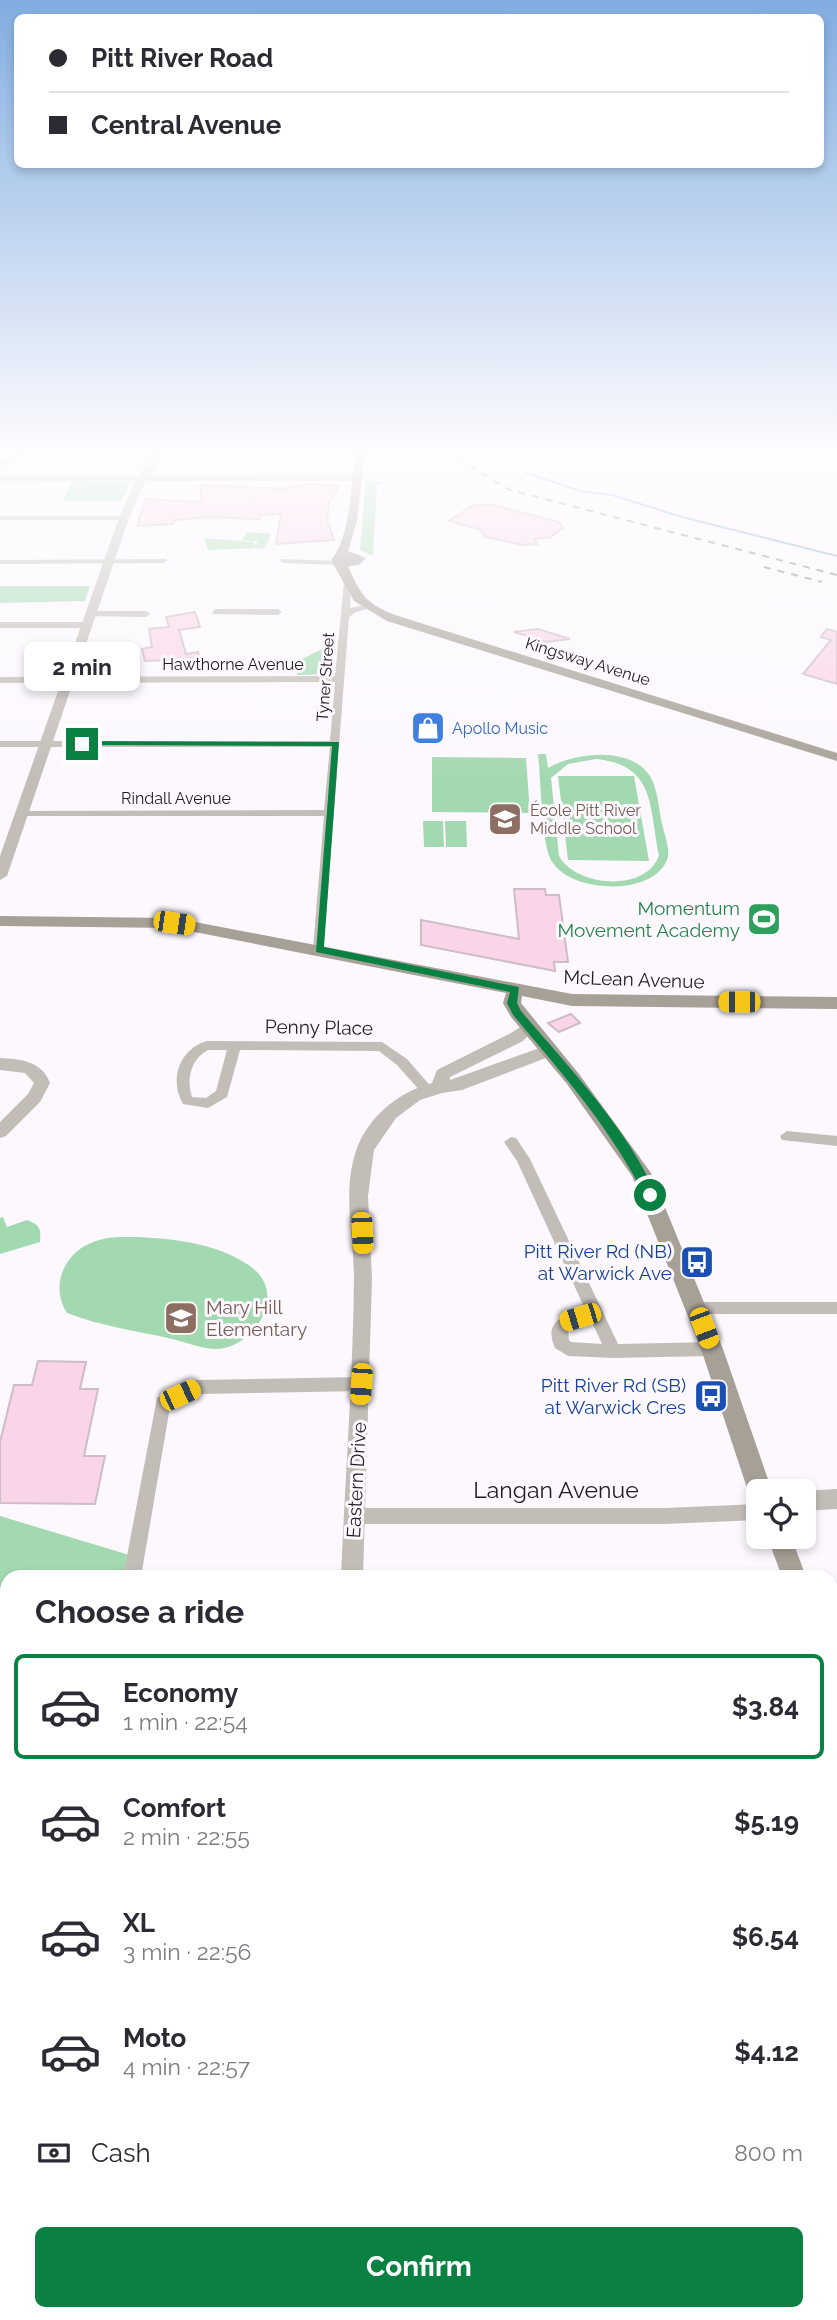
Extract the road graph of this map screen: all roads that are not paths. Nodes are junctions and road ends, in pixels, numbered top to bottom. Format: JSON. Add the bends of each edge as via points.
{"nodes":[{"id":1,"x":350,"y":560,"type":"edge"},
{"id":2,"x":350,"y":560,"type":"edge"},
{"id":3,"x":108,"y":561,"type":"junction"},
{"id":4,"x":163,"y":561,"type":"dead end"},
{"id":5,"x":284,"y":561,"type":"dead end"},
{"id":6,"x":0,"y":562,"type":"edge"},
{"id":7,"x":342,"y":562,"type":"junction"},
{"id":8,"x":370,"y":607,"type":"junction"},
{"id":9,"x":216,"y":612,"type":"dead end"},
{"id":10,"x":278,"y":612,"type":"dead end"},
{"id":11,"x":146,"y":614,"type":"dead end"},
{"id":12,"x":344,"y":616,"type":"junction"},
{"id":13,"x":88,"y":620,"type":"junction"},
{"id":14,"x":0,"y":625,"type":"edge"},
{"id":15,"x":340,"y":679,"type":"junction"},
{"id":16,"x":0,"y":680,"type":"edge"},
{"id":17,"x":68,"y":680,"type":"junction"},
{"id":18,"x":0,"y":744,"type":"edge"},
{"id":19,"x":46,"y":744,"type":"junction"},
{"id":20,"x":336,"y":744,"type":"junction"},
{"id":21,"x":837,"y":757,"type":"edge"},
{"id":22,"x":21,"y":814,"type":"junction"},
{"id":23,"x":330,"y":814,"type":"junction"},
{"id":24,"x":0,"y":876,"type":"edge"},
{"id":25,"x":0,"y":921,"type":"edge"},
{"id":26,"x":319,"y":949,"type":"junction"},
{"id":27,"x":515,"y":990,"type":"junction"},
{"id":28,"x":837,"y":1003,"type":"edge"},
{"id":29,"x":528,"y":1027,"type":"junction"},
{"id":30,"x":235,"y":1045,"type":"junction"},
{"id":31,"x":548,"y":1051,"type":"junction"},
{"id":32,"x":0,"y":1064,"type":"edge"},
{"id":33,"x":434,"y":1088,"type":"junction"},
{"id":34,"x":0,"y":1132,"type":"edge"},
{"id":35,"x":787,"y":1136,"type":"dead end"},
{"id":36,"x":837,"y":1141,"type":"edge"},
{"id":37,"x":511,"y":1142,"type":"dead end"},
{"id":38,"x":696,"y":1308,"type":"junction"},
{"id":39,"x":837,"y":1308,"type":"edge"},
{"id":40,"x":595,"y":1312,"type":"junction"},
{"id":41,"x":712,"y":1349,"type":"junction"},
{"id":42,"x":613,"y":1351,"type":"junction"},
{"id":43,"x":361,"y":1384,"type":"junction"},
{"id":44,"x":757,"y":1479,"type":"edge"},
{"id":45,"x":837,"y":1499,"type":"edge"},
{"id":46,"x":816,"y":1500,"type":"edge"},
{"id":47,"x":746,"y":1512,"type":"edge"},
{"id":48,"x":355,"y":1516,"type":"junction"},
{"id":49,"x":784,"y":1549,"type":"edge"},
{"id":50,"x":133,"y":1570,"type":"edge"},
{"id":51,"x":352,"y":1570,"type":"edge"},
{"id":52,"x":791,"y":1570,"type":"edge"}],
"edges":[{"from":1,"to":7,"type":"main road"},
{"from":2,"to":7,"type":"main road"},
{"from":3,"to":4,"type":"street"},
{"from":3,"to":6,"type":"street"},
{"from":3,"to":13,"type":"street"},
{"from":5,"to":7,"type":"street"},
{"from":7,"to":8,"type":"main road","name":"Kingsway Avenue","via":[[351,590]]},
{"from":7,"to":12,"type":"street","name":"Tyner Street"},
{"from":8,"to":12,"type":"street","name":"Tyner Street"},
{"from":8,"to":21,"type":"main road","name":"Kingsway Avenue","via":[[397,620]]},
{"from":9,"to":10,"type":"street"},
{"from":11,"to":13,"type":"street"},
{"from":12,"to":15,"type":"street","name":"Tyner Street"},
{"from":13,"to":14,"type":"street"},
{"from":13,"to":17,"type":"street"},
{"from":15,"to":17,"type":"street","name":"Hawthorne Avenue"},
{"from":15,"to":20,"type":"street","name":"Tyner Street"},
{"from":16,"to":17,"type":"street","name":"Hawthorne Avenue"},
{"from":17,"to":19,"type":"street"},
{"from":18,"to":19,"type":"street"},
{"from":19,"to":20,"type":"street"},
{"from":19,"to":22,"type":"street"},
{"from":20,"to":23,"type":"street","name":"Tyner Street"},
{"from":22,"to":23,"type":"street","name":"Rindall Avenue"},
{"from":22,"to":24,"type":"street"},
{"from":23,"to":26,"type":"street","name":"Tyner Street"},
{"from":25,"to":26,"type":"main road","name":"McLean Avenue","via":[[174,923]]},
{"from":26,"to":27,"type":"main road","name":"McLean Avenue"},
{"from":27,"to":28,"type":"main road","name":"McLean Avenue","via":[[596,1001]]},
{"from":27,"to":29,"type":"main road","via":[[513,1006]]},
{"from":29,"to":31,"type":"main road"},
{"from":29,"to":33,"type":"street","name":"Eastern Drive","via":[[443,1074]]},
{"from":30,"to":30,"type":"street","name":"Penny Place","via":[[222,1094],[208,1103],[188,1101],[183,1089],[193,1050]]},
{"from":30,"to":33,"type":"street","name":"Penny Place","via":[[382,1047]]},
{"from":31,"to":33,"type":"street","name":"Eastern Drive","via":[[456,1086]]},
{"from":31,"to":38,"type":"main road","via":[[641,1173]]},
{"from":32,"to":34,"type":"street","via":[[29,1068],[39,1074],[42,1083],[37,1095]]},
{"from":33,"to":43,"type":"street","name":"Eastern Drive","via":[[383,1121],[364,1154]]},
{"from":35,"to":36,"type":"street"},
{"from":37,"to":40,"type":"street"},
{"from":38,"to":39,"type":"street"},
{"from":38,"to":41,"type":"main road"},
{"from":40,"to":42,"type":"street"},
{"from":40,"to":42,"type":"street","via":[[565,1322],[560,1328],[561,1343],[568,1349]]},
{"from":41,"to":42,"type":"street"},
{"from":41,"to":44,"type":"main road"},
{"from":43,"to":48,"type":"street","name":"Eastern Drive"},
{"from":43,"to":50,"type":"street","via":[[196,1387],[163,1403]]},
{"from":45,"to":46,"type":"street"},
{"from":47,"to":48,"type":"street","name":"Langan Avenue"},
{"from":48,"to":51,"type":"street","name":"Eastern Drive"},
{"from":49,"to":52,"type":"main road"}]}
